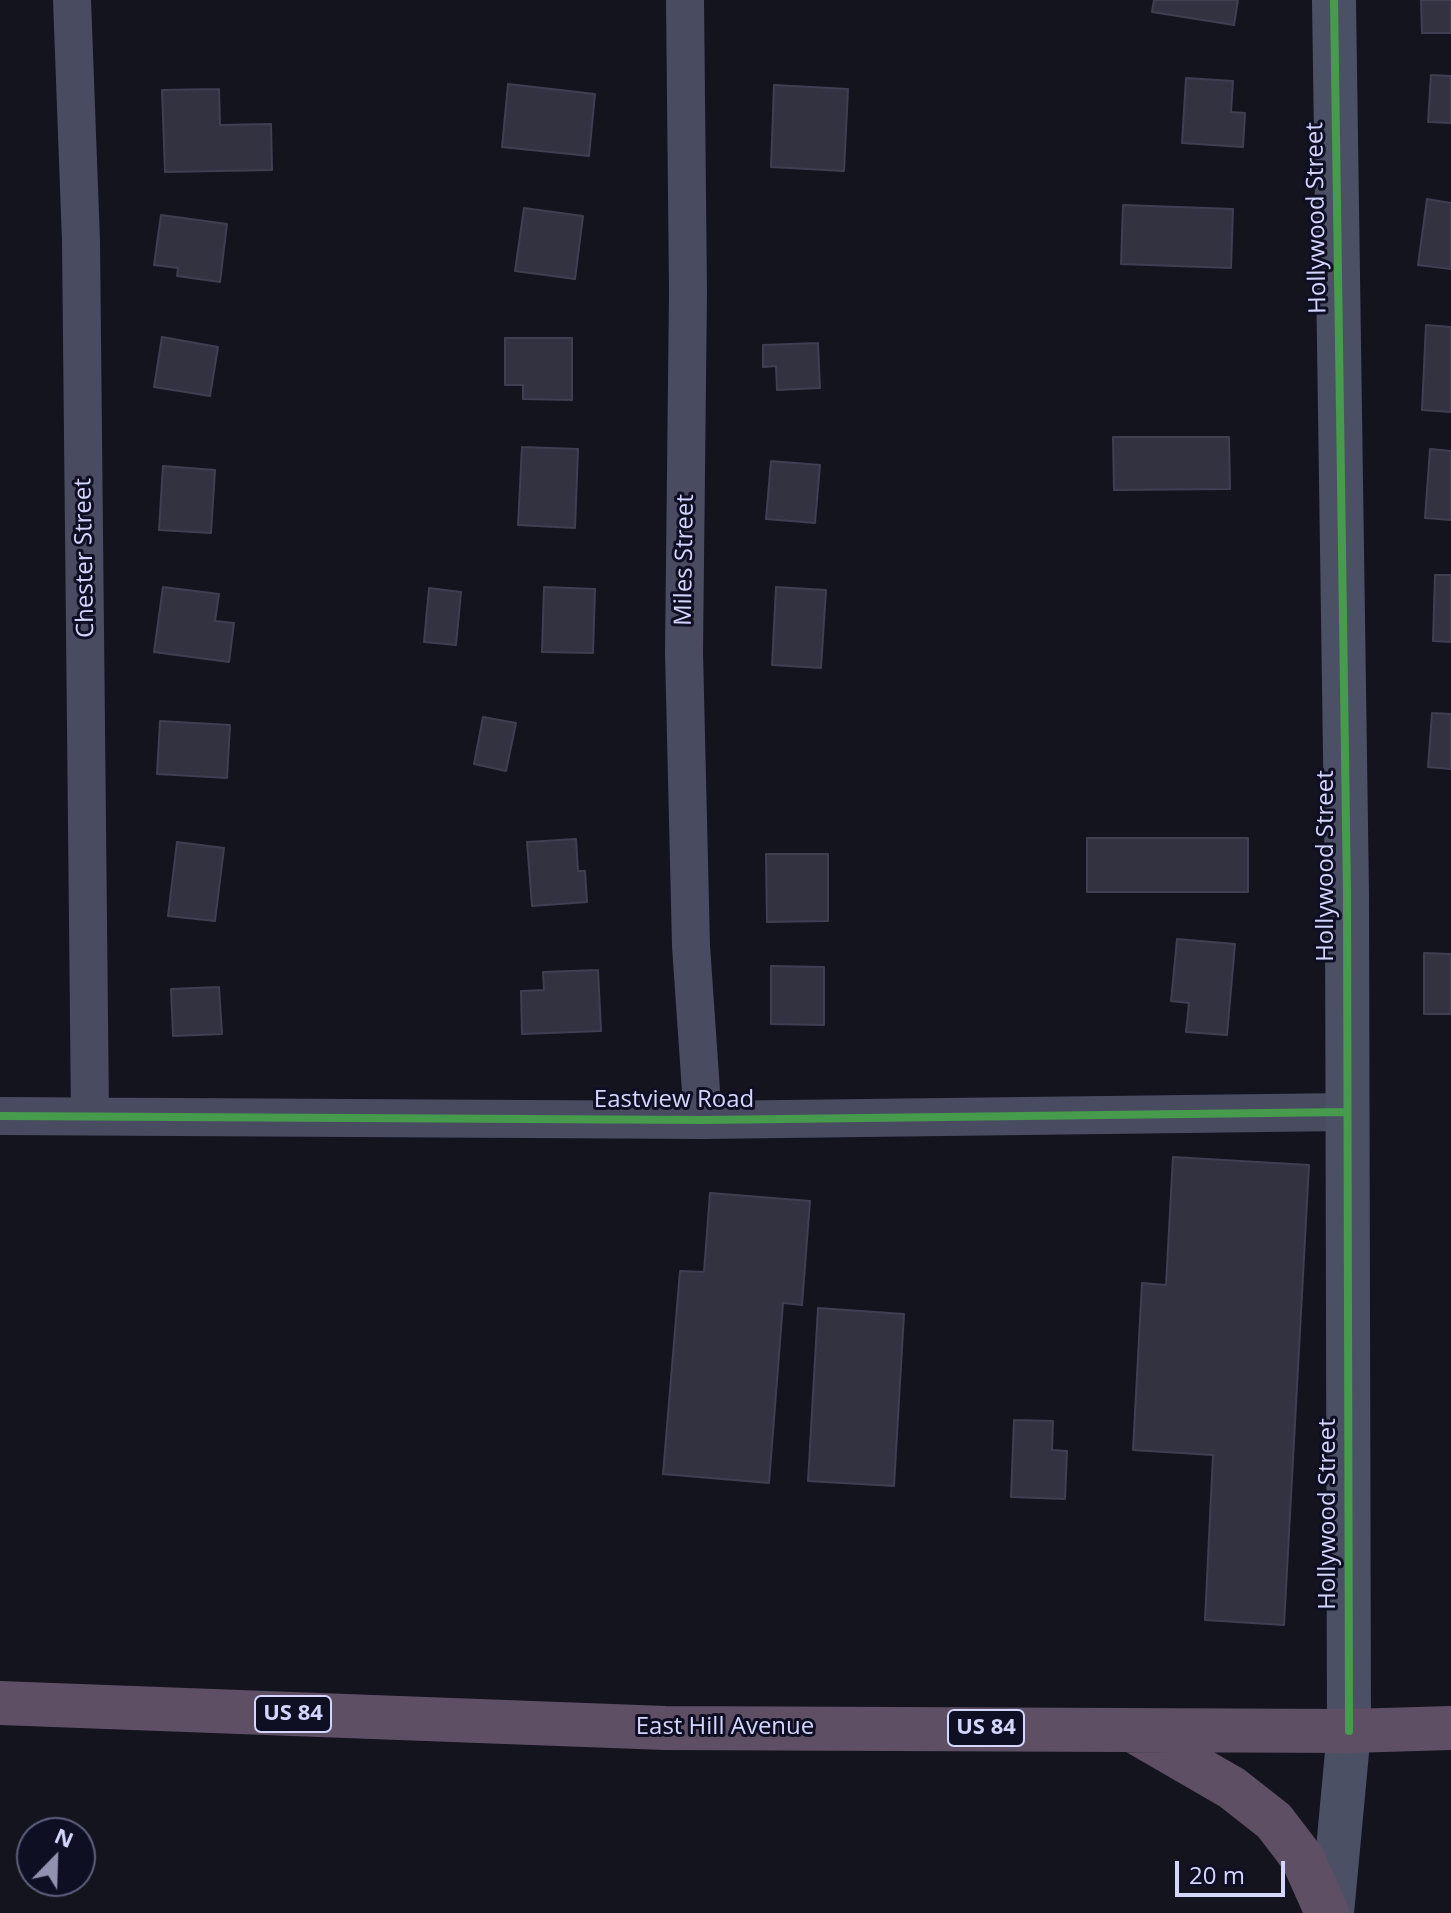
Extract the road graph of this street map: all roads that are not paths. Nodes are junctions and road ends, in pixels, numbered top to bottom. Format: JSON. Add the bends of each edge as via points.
{"nodes":[{"id":1,"x":72,"y":0,"type":"edge"},
{"id":2,"x":685,"y":0,"type":"edge"},
{"id":3,"x":1334,"y":0,"type":"edge"},
{"id":4,"x":1347,"y":1112,"type":"junction"},
{"id":5,"x":0,"y":1116,"type":"edge"},
{"id":6,"x":90,"y":1116,"type":"junction"},
{"id":7,"x":703,"y":1120,"type":"junction"},
{"id":8,"x":0,"y":1703,"type":"edge"},
{"id":9,"x":1451,"y":1728,"type":"edge"},
{"id":10,"x":1131,"y":1729,"type":"junction"},
{"id":11,"x":1349,"y":1731,"type":"junction"},
{"id":12,"x":1329,"y":1913,"type":"edge"}],
"edges":[{"from":1,"to":6,"type":"street","name":"Chester Street","via":[[81,241]]},
{"from":2,"to":7,"type":"street","name":"Miles Street","via":[[684,652],[691,946]]},
{"from":3,"to":4,"type":"street","name":"Hollywood Street"},
{"from":4,"to":7,"type":"street","name":"Eastview Road"},
{"from":4,"to":11,"type":"street","name":"Hollywood Street"},
{"from":5,"to":6,"type":"street","name":"Eastview Road"},
{"from":6,"to":7,"type":"street","name":"Eastview Road"},
{"from":8,"to":10,"type":"highway","name":"East Hill Avenue","number":"US 84","via":[[665,1728]]},
{"from":9,"to":11,"type":"highway","name":"East Hill Avenue","number":"US 84"},
{"from":10,"to":11,"type":"highway","name":"East Hill Avenue","number":"US 84"},
{"from":10,"to":12,"type":"highway","via":[[1232,1788],[1274,1821],[1303,1859]]},
{"from":11,"to":12,"type":"street","name":"Hollywood Street"}]}
